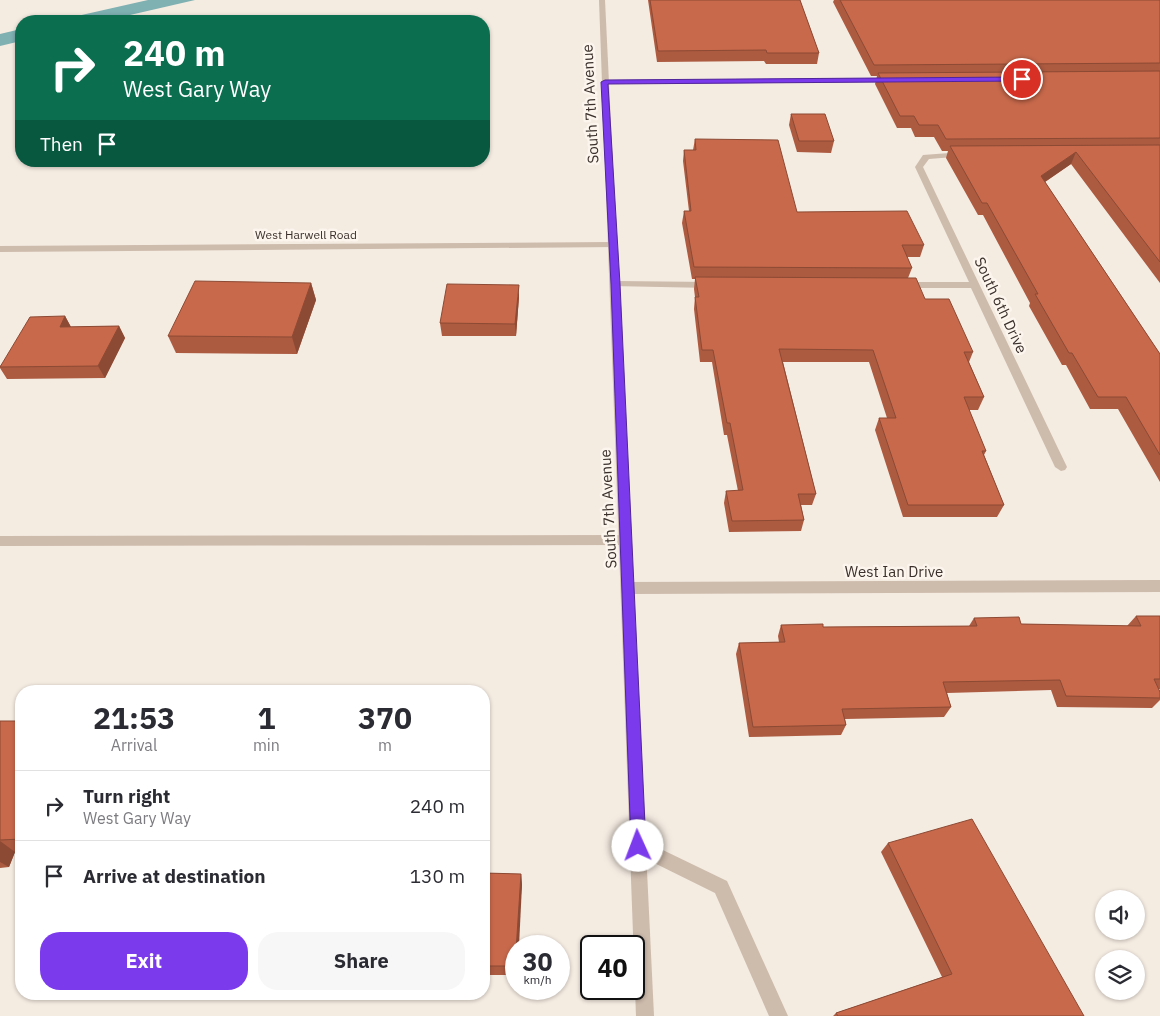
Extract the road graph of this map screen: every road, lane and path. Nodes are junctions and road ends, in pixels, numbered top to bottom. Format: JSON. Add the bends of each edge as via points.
{"nodes":[{"id":1,"x":602,"y":0,"type":"edge"},
{"id":2,"x":904,"y":80,"type":"edge"},
{"id":3,"x":605,"y":82,"type":"junction"},
{"id":4,"x":975,"y":154,"type":"edge"},
{"id":5,"x":613,"y":245,"type":"junction"},
{"id":6,"x":0,"y":249,"type":"edge"},
{"id":7,"x":615,"y":284,"type":"junction"},
{"id":8,"x":716,"y":285,"type":"edge"},
{"id":9,"x":895,"y":285,"type":"edge"},
{"id":10,"x":975,"y":285,"type":"junction"},
{"id":11,"x":1062,"y":467,"type":"dead end"},
{"id":12,"x":625,"y":540,"type":"junction"},
{"id":13,"x":0,"y":541,"type":"edge"},
{"id":14,"x":1160,"y":586,"type":"edge"},
{"id":15,"x":628,"y":588,"type":"junction"},
{"id":16,"x":638,"y":846,"type":"junction"},
{"id":17,"x":645,"y":1016,"type":"edge"},
{"id":18,"x":779,"y":1016,"type":"edge"}],
"edges":[{"from":1,"to":3,"type":"street","name":"South 7th Avenue"},
{"from":2,"to":3,"type":"street"},
{"from":3,"to":5,"type":"street","name":"South 7th Avenue"},
{"from":4,"to":10,"type":"street","name":"South 6th Drive","via":[[926,157],[919,167]]},
{"from":5,"to":6,"type":"street","name":"West Harwell Road"},
{"from":5,"to":7,"type":"street","name":"South 7th Avenue"},
{"from":7,"to":8,"type":"street"},
{"from":7,"to":12,"type":"street","name":"South 7th Avenue"},
{"from":9,"to":10,"type":"street"},
{"from":10,"to":11,"type":"street","name":"South 6th Drive"},
{"from":12,"to":13,"type":"street"},
{"from":12,"to":15,"type":"street","name":"South 7th Avenue"},
{"from":14,"to":15,"type":"street","name":"West Ian Drive"},
{"from":15,"to":16,"type":"street","name":"South 7th Avenue"},
{"from":16,"to":17,"type":"street","name":"South 7th Avenue"},
{"from":16,"to":18,"type":"street","via":[[721,887]]}]}
